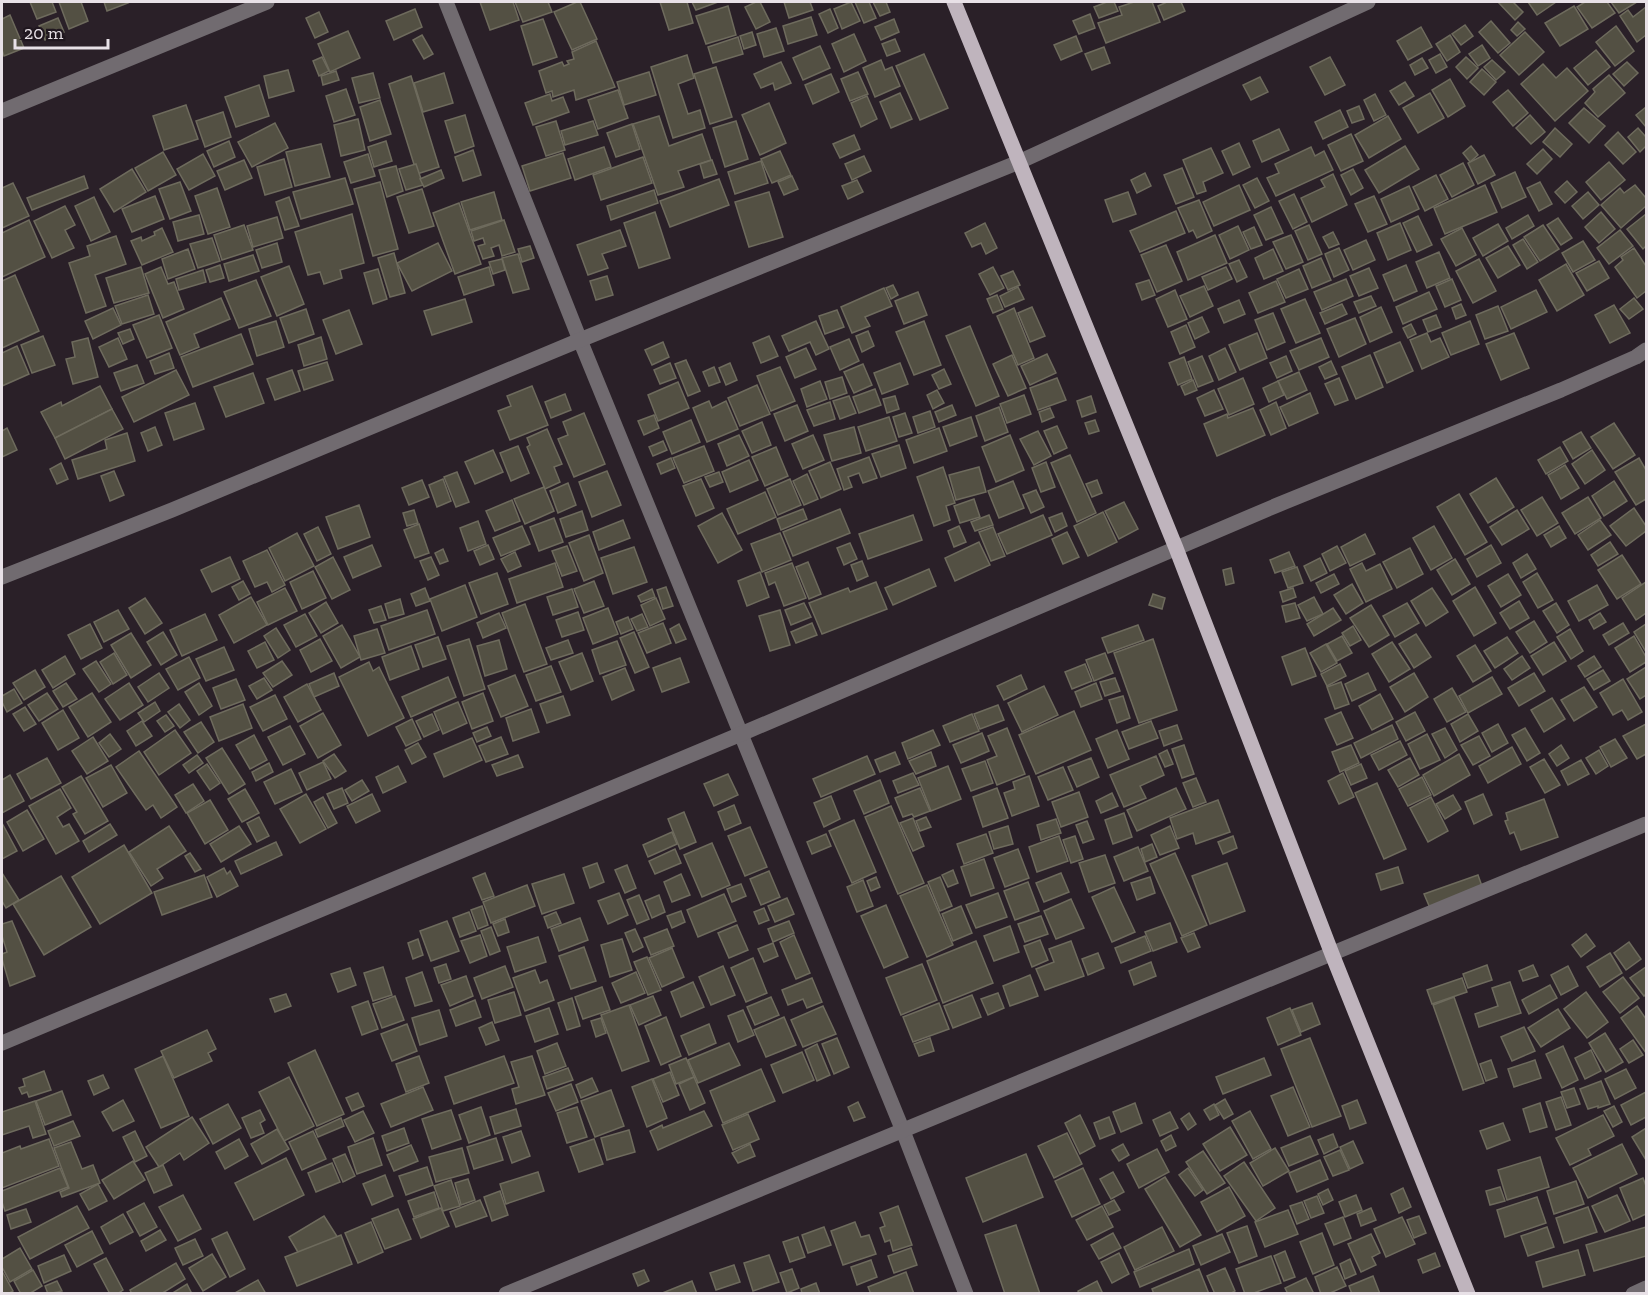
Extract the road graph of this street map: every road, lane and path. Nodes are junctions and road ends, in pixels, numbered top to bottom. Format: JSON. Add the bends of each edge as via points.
{"nodes":[{"id":1,"x":267,"y":2,"type":"edge"},
{"id":2,"x":446,"y":2,"type":"edge"},
{"id":3,"x":954,"y":2,"type":"edge"},
{"id":4,"x":1368,"y":2,"type":"edge"},
{"id":5,"x":2,"y":111,"type":"edge"},
{"id":6,"x":1019,"y":162,"type":"junction"},
{"id":7,"x":580,"y":340,"type":"junction"},
{"id":8,"x":1647,"y":350,"type":"edge"},
{"id":9,"x":1176,"y":548,"type":"junction"},
{"id":10,"x":2,"y":577,"type":"edge"},
{"id":11,"x":741,"y":734,"type":"junction"},
{"id":12,"x":1647,"y":824,"type":"edge"},
{"id":13,"x":1332,"y":954,"type":"junction"},
{"id":14,"x":2,"y":1043,"type":"edge"},
{"id":15,"x":903,"y":1131,"type":"junction"},
{"id":16,"x":1647,"y":1288,"type":"edge"},
{"id":17,"x":506,"y":1293,"type":"edge"},
{"id":18,"x":966,"y":1293,"type":"edge"},
{"id":19,"x":1468,"y":1293,"type":"edge"},
{"id":20,"x":1633,"y":1293,"type":"edge"}],
"edges":[{"from":1,"to":5,"type":"street"},
{"from":2,"to":7,"type":"street"},
{"from":3,"to":6,"type":"main road"},
{"from":4,"to":6,"type":"street"},
{"from":6,"to":7,"type":"street"},
{"from":6,"to":9,"type":"main road"},
{"from":7,"to":10,"type":"street"},
{"from":7,"to":11,"type":"street"},
{"from":8,"to":9,"type":"street","via":[[1561,390]]},
{"from":9,"to":11,"type":"street"},
{"from":9,"to":13,"type":"main road"},
{"from":11,"to":14,"type":"street"},
{"from":11,"to":15,"type":"street"},
{"from":12,"to":13,"type":"street"},
{"from":13,"to":15,"type":"street"},
{"from":13,"to":19,"type":"main road"},
{"from":15,"to":17,"type":"street"},
{"from":15,"to":18,"type":"street"},
{"from":16,"to":20,"type":"street"}]}
